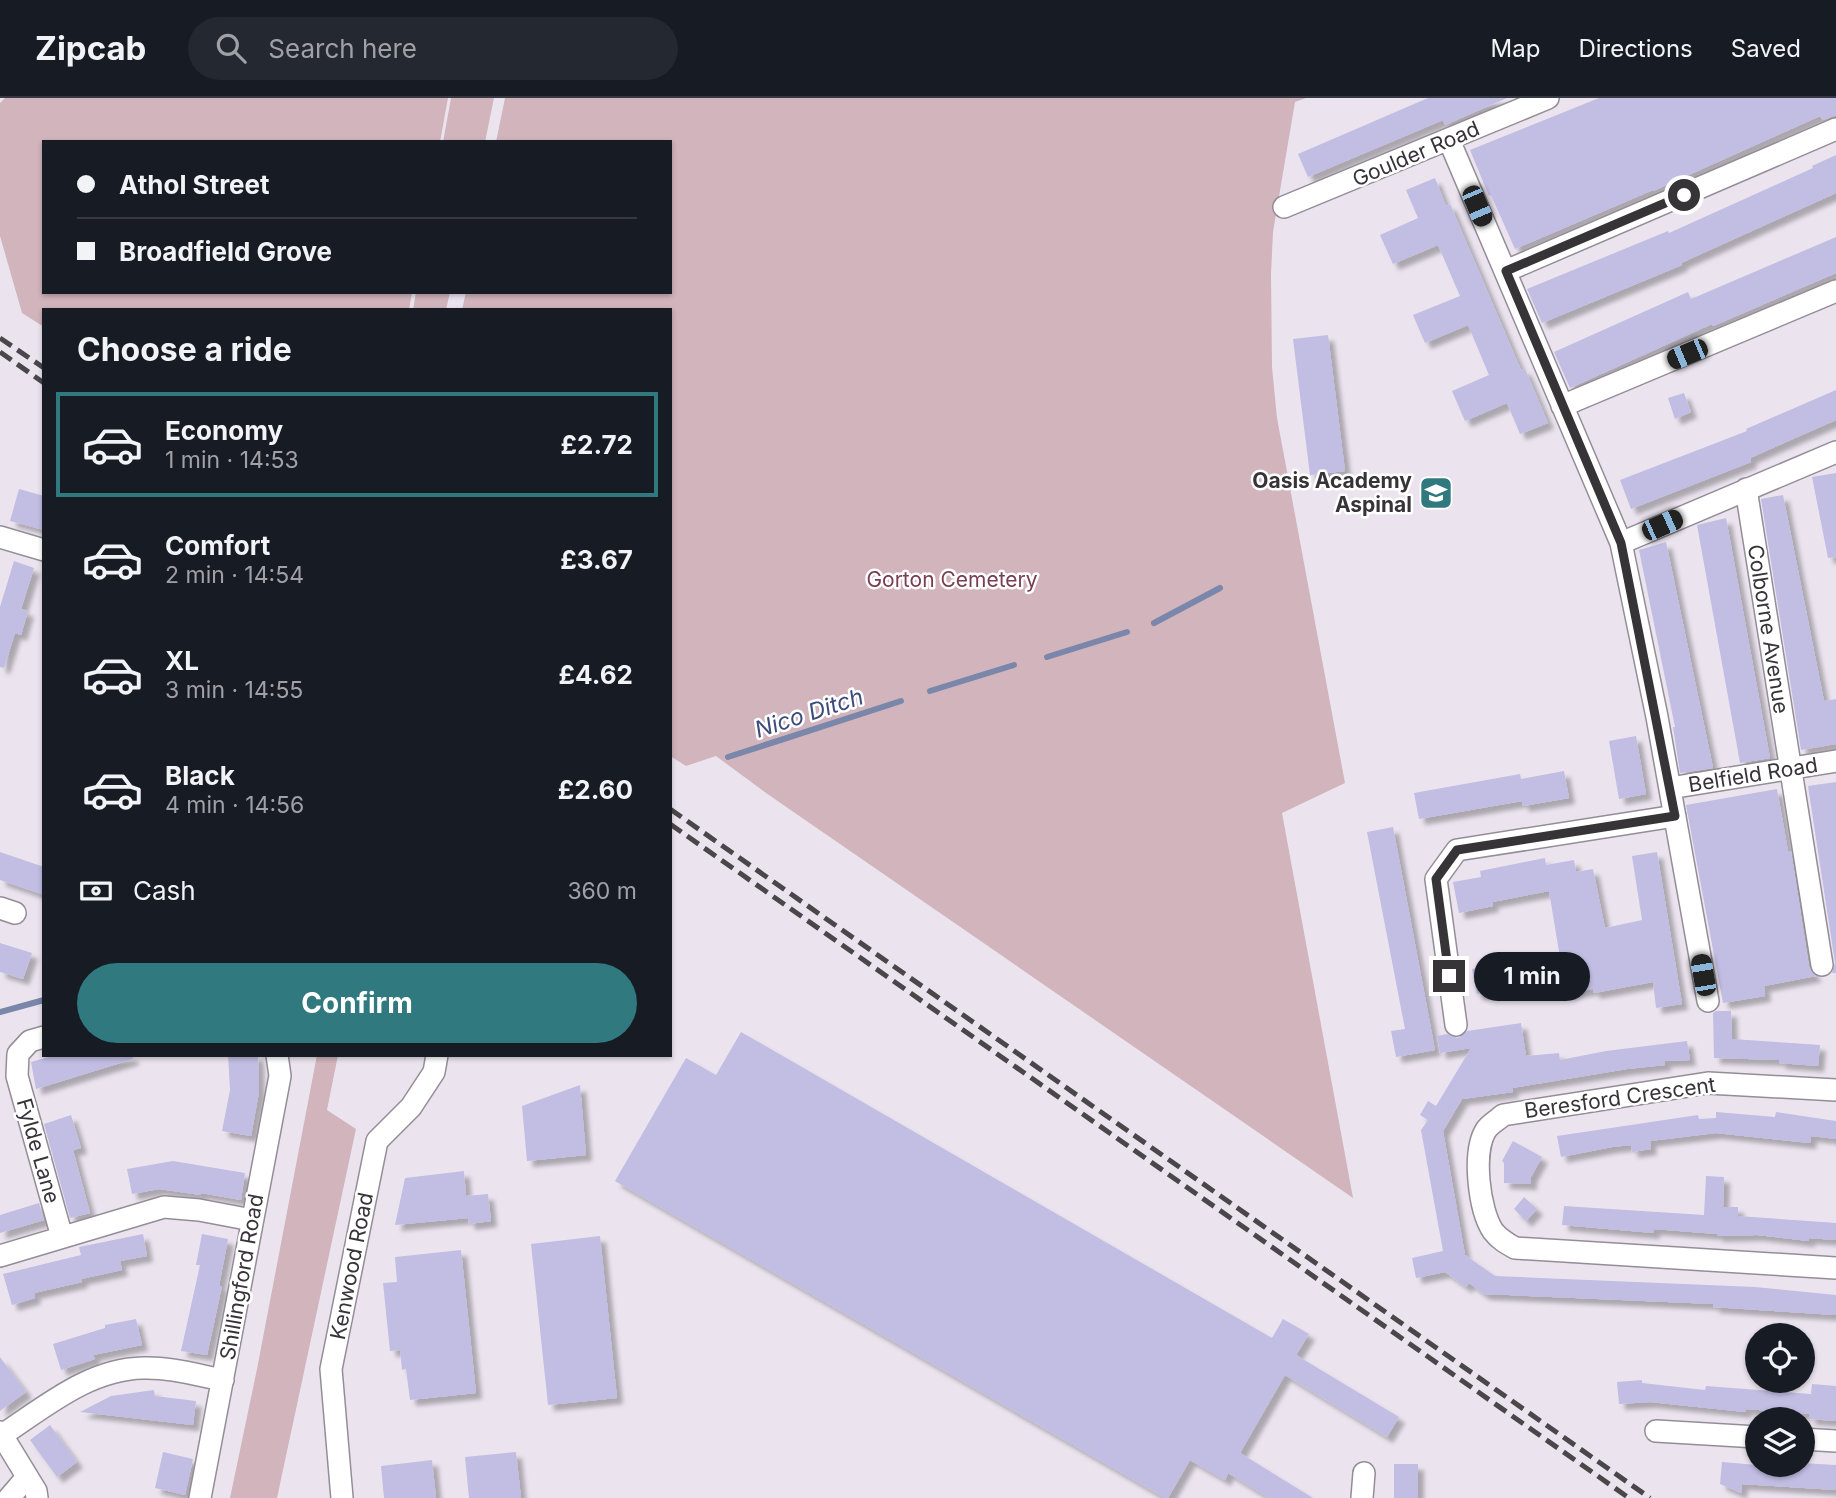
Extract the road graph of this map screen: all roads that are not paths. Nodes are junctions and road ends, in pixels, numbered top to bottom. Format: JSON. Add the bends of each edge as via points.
{"nodes":[{"id":1,"x":1548,"y":98,"type":"edge"},
{"id":2,"x":1836,"y":130,"type":"edge"},
{"id":3,"x":1449,"y":140,"type":"junction"},
{"id":4,"x":1284,"y":207,"type":"dead end"},
{"id":5,"x":1506,"y":271,"type":"junction"},
{"id":6,"x":1836,"y":291,"type":"edge"},
{"id":7,"x":1562,"y":406,"type":"junction"},
{"id":8,"x":1836,"y":452,"type":"edge"},
{"id":9,"x":1746,"y":489,"type":"junction"},
{"id":10,"x":0,"y":537,"type":"edge"},
{"id":11,"x":1621,"y":543,"type":"junction"},
{"id":12,"x":42,"y":549,"type":"edge"},
{"id":13,"x":1836,"y":761,"type":"edge"},
{"id":14,"x":1791,"y":769,"type":"junction"},
{"id":15,"x":1670,"y":788,"type":"junction"},
{"id":16,"x":1675,"y":816,"type":"junction"},
{"id":17,"x":1822,"y":965,"type":"dead end"},
{"id":18,"x":1708,"y":1001,"type":"dead end"},
{"id":19,"x":1455,"y":1025,"type":"dead end"},
{"id":20,"x":42,"y":1038,"type":"edge"},
{"id":21,"x":277,"y":1057,"type":"edge"},
{"id":22,"x":437,"y":1057,"type":"edge"},
{"id":23,"x":1836,"y":1090,"type":"edge"},
{"id":24,"x":252,"y":1220,"type":"junction"},
{"id":25,"x":62,"y":1237,"type":"junction"},
{"id":26,"x":0,"y":1256,"type":"edge"},
{"id":27,"x":1836,"y":1268,"type":"edge"},
{"id":28,"x":223,"y":1380,"type":"junction"},
{"id":29,"x":1656,"y":1431,"type":"dead end"},
{"id":30,"x":1,"y":1433,"type":"edge"},
{"id":31,"x":1745,"y":1436,"type":"edge"},
{"id":32,"x":1815,"y":1440,"type":"edge"},
{"id":33,"x":1836,"y":1441,"type":"edge"},
{"id":34,"x":1364,"y":1473,"type":"dead end"},
{"id":35,"x":27,"y":1477,"type":"junction"},
{"id":36,"x":9,"y":1498,"type":"edge"},
{"id":37,"x":37,"y":1498,"type":"edge"},
{"id":38,"x":200,"y":1498,"type":"edge"},
{"id":39,"x":342,"y":1498,"type":"edge"},
{"id":40,"x":1362,"y":1498,"type":"edge"}],
"edges":[{"from":1,"to":3,"type":"street","name":"Goulder Road"},
{"from":2,"to":5,"type":"street"},
{"from":3,"to":4,"type":"street","name":"Goulder Road"},
{"from":3,"to":5,"type":"street"},
{"from":5,"to":7,"type":"street"},
{"from":6,"to":7,"type":"street"},
{"from":7,"to":11,"type":"street"},
{"from":8,"to":9,"type":"street"},
{"from":9,"to":11,"type":"street"},
{"from":9,"to":14,"type":"street","name":"Colborne Avenue"},
{"from":10,"to":12,"type":"street"},
{"from":11,"to":15,"type":"street"},
{"from":13,"to":14,"type":"street","name":"Belfield Road"},
{"from":14,"to":15,"type":"street","name":"Belfield Road"},
{"from":14,"to":17,"type":"street","name":"Colborne Avenue"},
{"from":15,"to":16,"type":"street"},
{"from":16,"to":18,"type":"street"},
{"from":16,"to":19,"type":"street","via":[[1457,850],[1436,879]]},
{"from":20,"to":25,"type":"street","name":"Fylde Lane","via":[[30,1041],[18,1054],[16,1076]]},
{"from":21,"to":24,"type":"street","name":"Shillingford Road","via":[[280,1076]]},
{"from":22,"to":39,"type":"street","name":"Kenwood Road","via":[[434,1072],[411,1107],[377,1142],[331,1369]]},
{"from":23,"to":27,"type":"street","name":"Beresford Crescent","via":[[1708,1083],[1503,1115],[1487,1129],[1478,1149],[1489,1223],[1503,1242],[1515,1248]]},
{"from":24,"to":25,"type":"street","via":[[164,1206]]},
{"from":24,"to":28,"type":"street","name":"Shillingford Road"},
{"from":25,"to":26,"type":"street"},
{"from":28,"to":30,"type":"street","via":[[146,1368],[110,1374],[77,1386]]},
{"from":28,"to":38,"type":"street","name":"Shillingford Road"},
{"from":29,"to":31,"type":"street"},
{"from":30,"to":35,"type":"street"},
{"from":32,"to":33,"type":"street"},
{"from":34,"to":40,"type":"street"},
{"from":35,"to":36,"type":"street"},
{"from":35,"to":37,"type":"street"}]}
